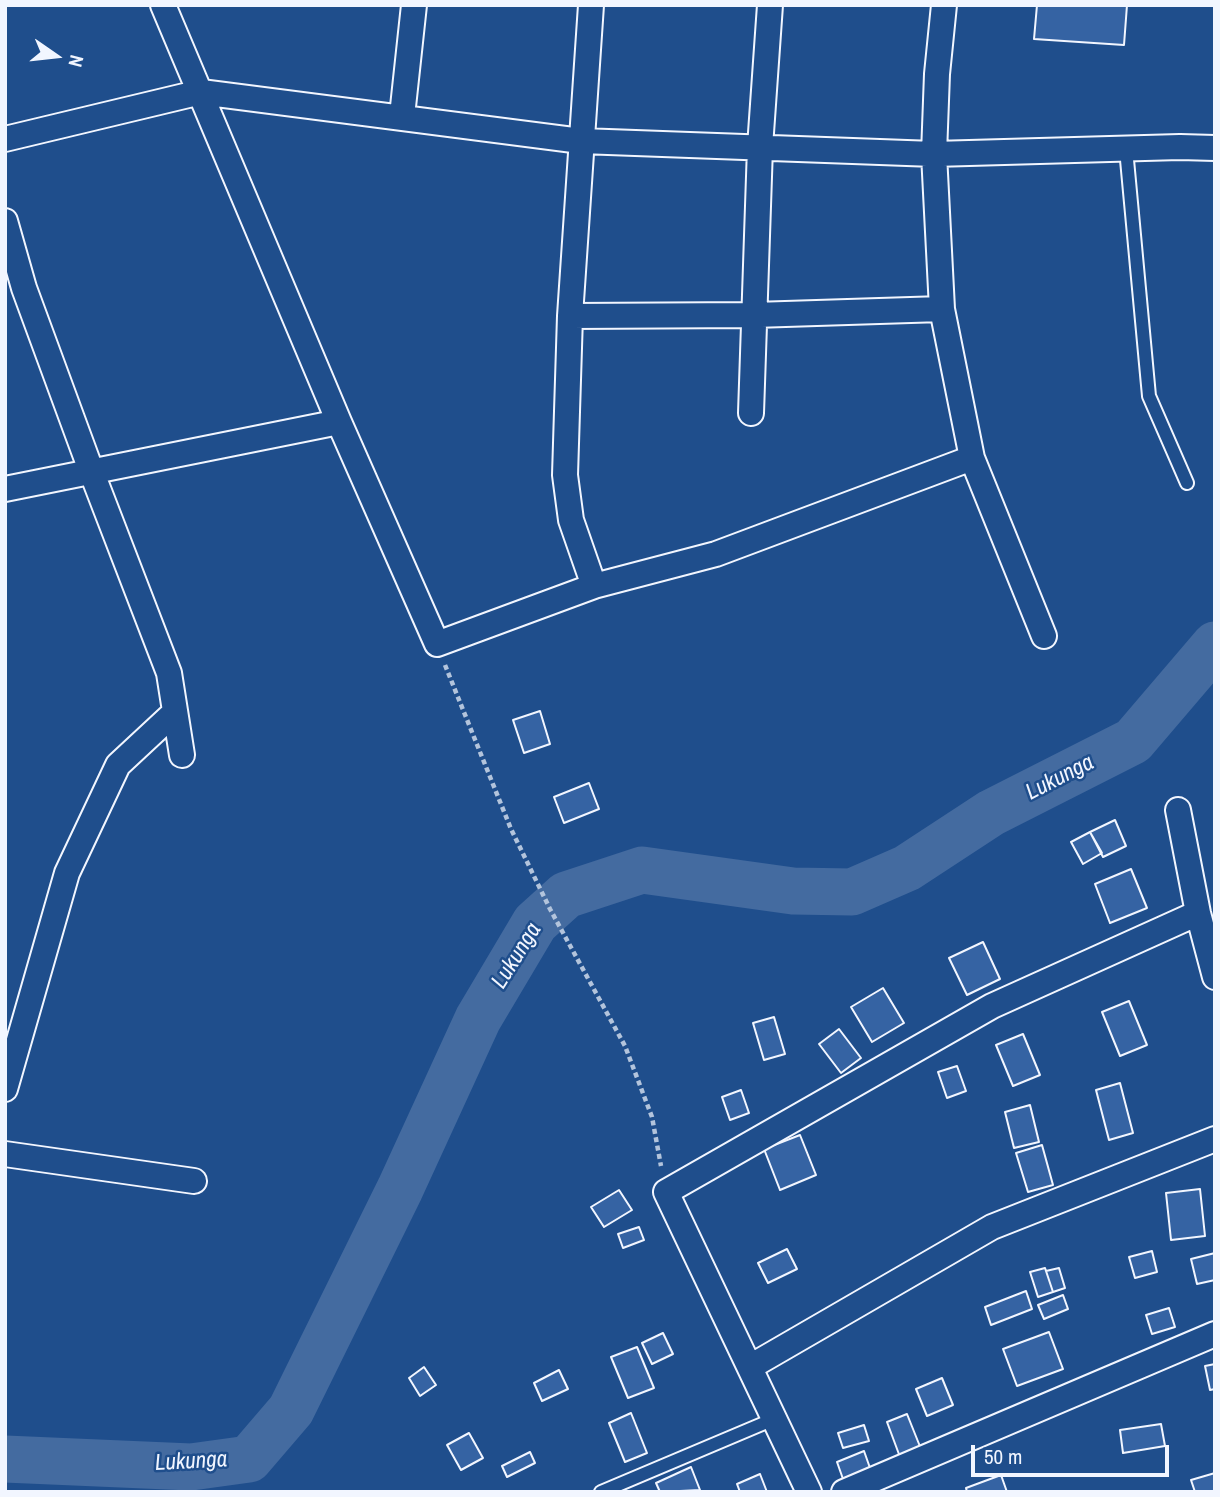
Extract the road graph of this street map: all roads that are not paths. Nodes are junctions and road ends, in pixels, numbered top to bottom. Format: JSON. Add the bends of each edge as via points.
{"nodes":[{"id":1,"x":163,"y":5,"type":"edge"},
{"id":2,"x":414,"y":5,"type":"edge"},
{"id":3,"x":591,"y":5,"type":"edge"},
{"id":4,"x":770,"y":5,"type":"edge"},
{"id":5,"x":944,"y":5,"type":"edge"},
{"id":6,"x":201,"y":92,"type":"junction"},
{"id":7,"x":402,"y":116,"type":"junction"},
{"id":8,"x":5,"y":139,"type":"edge"},
{"id":9,"x":581,"y":141,"type":"junction"},
{"id":10,"x":760,"y":147,"type":"junction"},
{"id":11,"x":1215,"y":148,"type":"edge"},
{"id":12,"x":1126,"y":149,"type":"junction"},
{"id":13,"x":934,"y":154,"type":"junction"},
{"id":14,"x":5,"y":221,"type":"edge"},
{"id":15,"x":942,"y":309,"type":"junction"},
{"id":16,"x":754,"y":315,"type":"junction"},
{"id":17,"x":570,"y":316,"type":"junction"},
{"id":18,"x":751,"y":413,"type":"dead end"},
{"id":19,"x":339,"y":422,"type":"junction"},
{"id":20,"x":972,"y":458,"type":"junction"},
{"id":21,"x":92,"y":473,"type":"junction"},
{"id":22,"x":1187,"y":483,"type":"dead end"},
{"id":23,"x":5,"y":489,"type":"edge"},
{"id":24,"x":594,"y":586,"type":"junction"},
{"id":25,"x":1044,"y":636,"type":"dead end"},
{"id":26,"x":175,"y":712,"type":"junction"},
{"id":27,"x":182,"y":755,"type":"dead end"},
{"id":28,"x":1178,"y":810,"type":"dead end"},
{"id":29,"x":1198,"y":913,"type":"junction"},
{"id":30,"x":1215,"y":977,"type":"edge"},
{"id":31,"x":5,"y":1090,"type":"edge"},
{"id":32,"x":1215,"y":1139,"type":"edge"},
{"id":33,"x":5,"y":1154,"type":"edge"},
{"id":34,"x":194,"y":1181,"type":"dead end"},
{"id":35,"x":1215,"y":1334,"type":"edge"},
{"id":36,"x":750,"y":1367,"type":"junction"},
{"id":37,"x":774,"y":1419,"type":"junction"},
{"id":38,"x":601,"y":1492,"type":"edge"},
{"id":39,"x":808,"y":1492,"type":"edge"},
{"id":40,"x":844,"y":1492,"type":"edge"}],
"edges":[{"from":1,"to":6,"type":"street"},
{"from":2,"to":7,"type":"street"},
{"from":3,"to":9,"type":"street"},
{"from":4,"to":10,"type":"street"},
{"from":5,"to":13,"type":"street"},
{"from":6,"to":7,"type":"street"},
{"from":6,"to":8,"type":"street"},
{"from":6,"to":19,"type":"street"},
{"from":7,"to":9,"type":"street"},
{"from":9,"to":10,"type":"street"},
{"from":9,"to":17,"type":"street"},
{"from":10,"to":13,"type":"street"},
{"from":10,"to":16,"type":"street"},
{"from":11,"to":12,"type":"street"},
{"from":12,"to":13,"type":"street"},
{"from":12,"to":22,"type":"lane","via":[[1149,396]]},
{"from":13,"to":15,"type":"street"},
{"from":14,"to":21,"type":"street","via":[[24,288]]},
{"from":15,"to":16,"type":"street"},
{"from":15,"to":20,"type":"street"},
{"from":16,"to":17,"type":"street"},
{"from":16,"to":18,"type":"street"},
{"from":17,"to":24,"type":"street","via":[[565,475],[571,520]]},
{"from":19,"to":21,"type":"street"},
{"from":19,"to":24,"type":"street","via":[[437,644]]},
{"from":20,"to":24,"type":"street","via":[[716,554]]},
{"from":20,"to":25,"type":"street"},
{"from":21,"to":23,"type":"street"},
{"from":21,"to":26,"type":"street","via":[[169,673]]},
{"from":26,"to":27,"type":"street"},
{"from":26,"to":31,"type":"street","via":[[118,765],[67,873]]},
{"from":28,"to":29,"type":"street"},
{"from":29,"to":30,"type":"street"},
{"from":29,"to":36,"type":"street","via":[[992,1006],[666,1192]]},
{"from":32,"to":36,"type":"street","via":[[992,1227]]},
{"from":33,"to":34,"type":"street"},
{"from":35,"to":40,"type":"street"},
{"from":36,"to":37,"type":"street"},
{"from":37,"to":38,"type":"lane"},
{"from":37,"to":39,"type":"street"}]}
